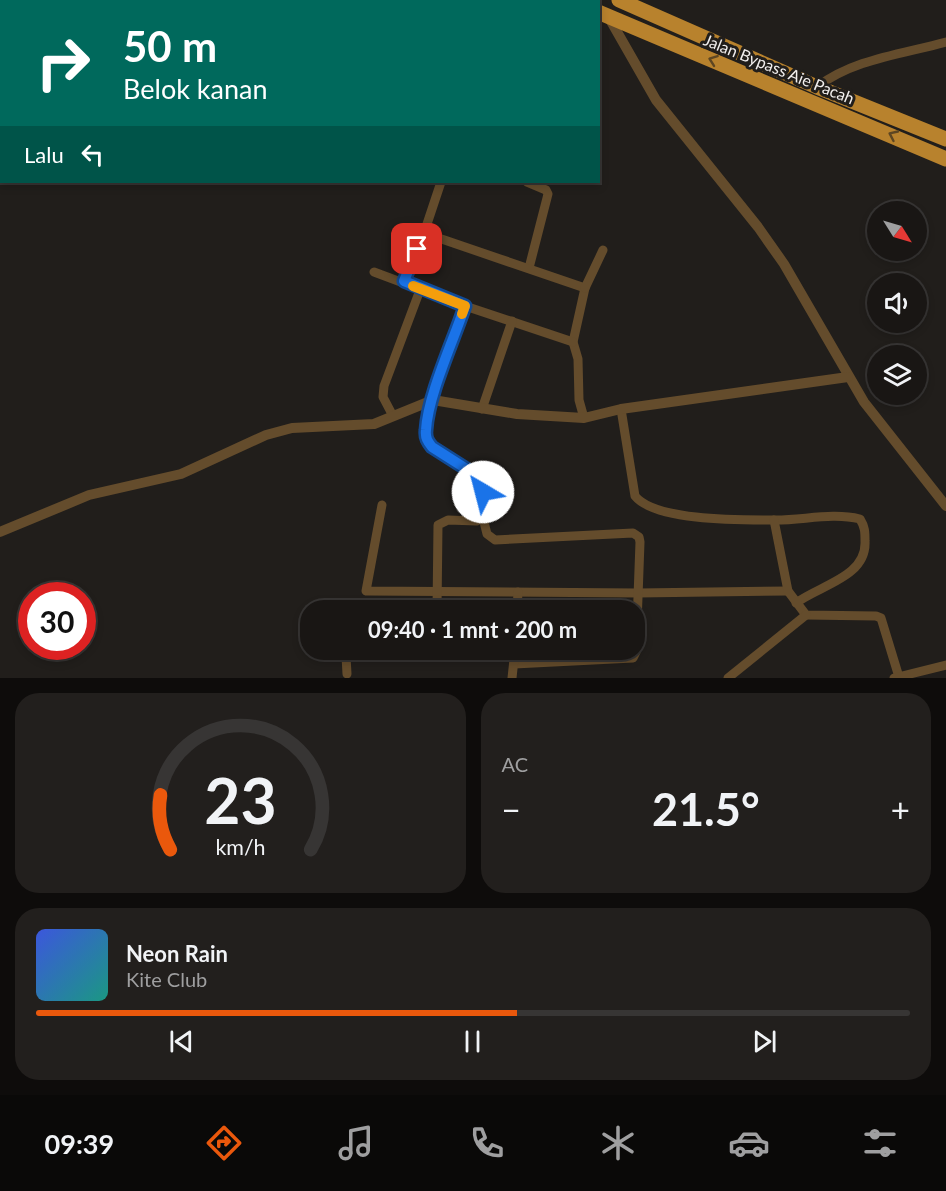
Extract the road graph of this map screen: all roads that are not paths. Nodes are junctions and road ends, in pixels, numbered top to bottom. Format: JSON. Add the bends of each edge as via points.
{"nodes":[{"id":1,"x":620,"y":0,"type":"edge"},
{"id":2,"x":603,"y":14,"type":"edge"},
{"id":3,"x":946,"y":42,"type":"edge"},
{"id":4,"x":817,"y":87,"type":"junction"},
{"id":5,"x":946,"y":139,"type":"edge"},
{"id":6,"x":946,"y":159,"type":"edge"},
{"id":7,"x":441,"y":183,"type":"edge"},
{"id":8,"x":529,"y":183,"type":"edge"},
{"id":9,"x":424,"y":233,"type":"junction"},
{"id":10,"x":603,"y":250,"type":"dead end"},
{"id":11,"x":529,"y":268,"type":"junction"},
{"id":12,"x":374,"y":272,"type":"dead end"},
{"id":13,"x":404,"y":281,"type":"junction"},
{"id":14,"x":585,"y":288,"type":"junction"},
{"id":15,"x":420,"y":290,"type":"junction"},
{"id":16,"x":465,"y":306,"type":"junction"},
{"id":17,"x":512,"y":321,"type":"junction"},
{"id":18,"x":573,"y":342,"type":"junction"},
{"id":19,"x":848,"y":377,"type":"junction"},
{"id":20,"x":433,"y":400,"type":"junction"},
{"id":21,"x":621,"y":409,"type":"junction"},
{"id":22,"x":482,"y":410,"type":"junction"},
{"id":23,"x":393,"y":416,"type":"junction"},
{"id":24,"x":584,"y":418,"type":"junction"},
{"id":25,"x":382,"y":505,"type":"dead end"},
{"id":26,"x":946,"y":506,"type":"edge"},
{"id":27,"x":483,"y":518,"type":"junction"},
{"id":28,"x":774,"y":520,"type":"junction"},
{"id":29,"x":0,"y":532,"type":"edge"},
{"id":30,"x":437,"y":591,"type":"junction"},
{"id":31,"x":788,"y":591,"type":"junction"},
{"id":32,"x":518,"y":592,"type":"junction"},
{"id":33,"x":638,"y":593,"type":"junction"},
{"id":34,"x":437,"y":600,"type":"edge"},
{"id":35,"x":518,"y":600,"type":"edge"},
{"id":36,"x":796,"y":603,"type":"junction"},
{"id":37,"x":806,"y":615,"type":"junction"},
{"id":38,"x":346,"y":660,"type":"edge"},
{"id":39,"x":514,"y":660,"type":"edge"},
{"id":40,"x":514,"y":664,"type":"junction"},
{"id":41,"x":946,"y":665,"type":"edge"},
{"id":42,"x":347,"y":674,"type":"dead end"},
{"id":43,"x":897,"y":677,"type":"edge"},
{"id":44,"x":512,"y":678,"type":"edge"},
{"id":45,"x":728,"y":678,"type":"edge"}],
"edges":[{"from":1,"to":4,"type":"highway"},
{"from":6,"to":2,"type":"highway","name":"Jalan Bypass Aie Pacah","one_way":true},
{"from":2,"to":19,"type":"street","via":[[656,100],[784,264]]},
{"from":3,"to":4,"type":"street","via":[[850,68],[833,74]]},
{"from":4,"to":5,"type":"highway"},
{"from":7,"to":9,"type":"street"},
{"from":8,"to":11,"type":"street","via":[[548,194]]},
{"from":9,"to":11,"type":"street"},
{"from":9,"to":13,"type":"street"},
{"from":10,"to":14,"type":"street"},
{"from":11,"to":14,"type":"street"},
{"from":12,"to":13,"type":"street"},
{"from":13,"to":15,"type":"street"},
{"from":14,"to":18,"type":"street"},
{"from":15,"to":16,"type":"street"},
{"from":15,"to":23,"type":"street","via":[[384,386],[383,397]]},
{"from":16,"to":17,"type":"street"},
{"from":16,"to":20,"type":"street"},
{"from":17,"to":18,"type":"street"},
{"from":17,"to":22,"type":"street"},
{"from":18,"to":24,"type":"street"},
{"from":19,"to":21,"type":"street"},
{"from":19,"to":26,"type":"street"},
{"from":20,"to":22,"type":"street"},
{"from":20,"to":23,"type":"street"},
{"from":20,"to":27,"type":"street","via":[[427,441],[480,481]]},
{"from":21,"to":24,"type":"street"},
{"from":21,"to":28,"type":"street","via":[[635,496],[641,503],[680,514]]},
{"from":22,"to":24,"type":"street"},
{"from":23,"to":29,"type":"street","via":[[374,424],[292,428],[266,435],[181,474],[89,495]]},
{"from":25,"to":30,"type":"street","via":[[366,591]]},
{"from":27,"to":30,"type":"street","via":[[477,522],[448,520],[438,525]]},
{"from":27,"to":33,"type":"street","via":[[488,534],[495,540],[633,533],[640,542]]},
{"from":28,"to":31,"type":"street"},
{"from":28,"to":36,"type":"street","via":[[853,517],[865,527],[866,551],[857,568]]},
{"from":30,"to":32,"type":"street"},
{"from":30,"to":34,"type":"street"},
{"from":31,"to":33,"type":"street"},
{"from":31,"to":36,"type":"street"},
{"from":32,"to":33,"type":"street"},
{"from":32,"to":35,"type":"street"},
{"from":33,"to":40,"type":"street","via":[[633,658]]},
{"from":36,"to":37,"type":"street"},
{"from":37,"to":43,"type":"street","via":[[881,618]]},
{"from":37,"to":45,"type":"street"},
{"from":38,"to":42,"type":"street"},
{"from":39,"to":40,"type":"street"},
{"from":40,"to":44,"type":"street"},
{"from":41,"to":43,"type":"street"}]}
